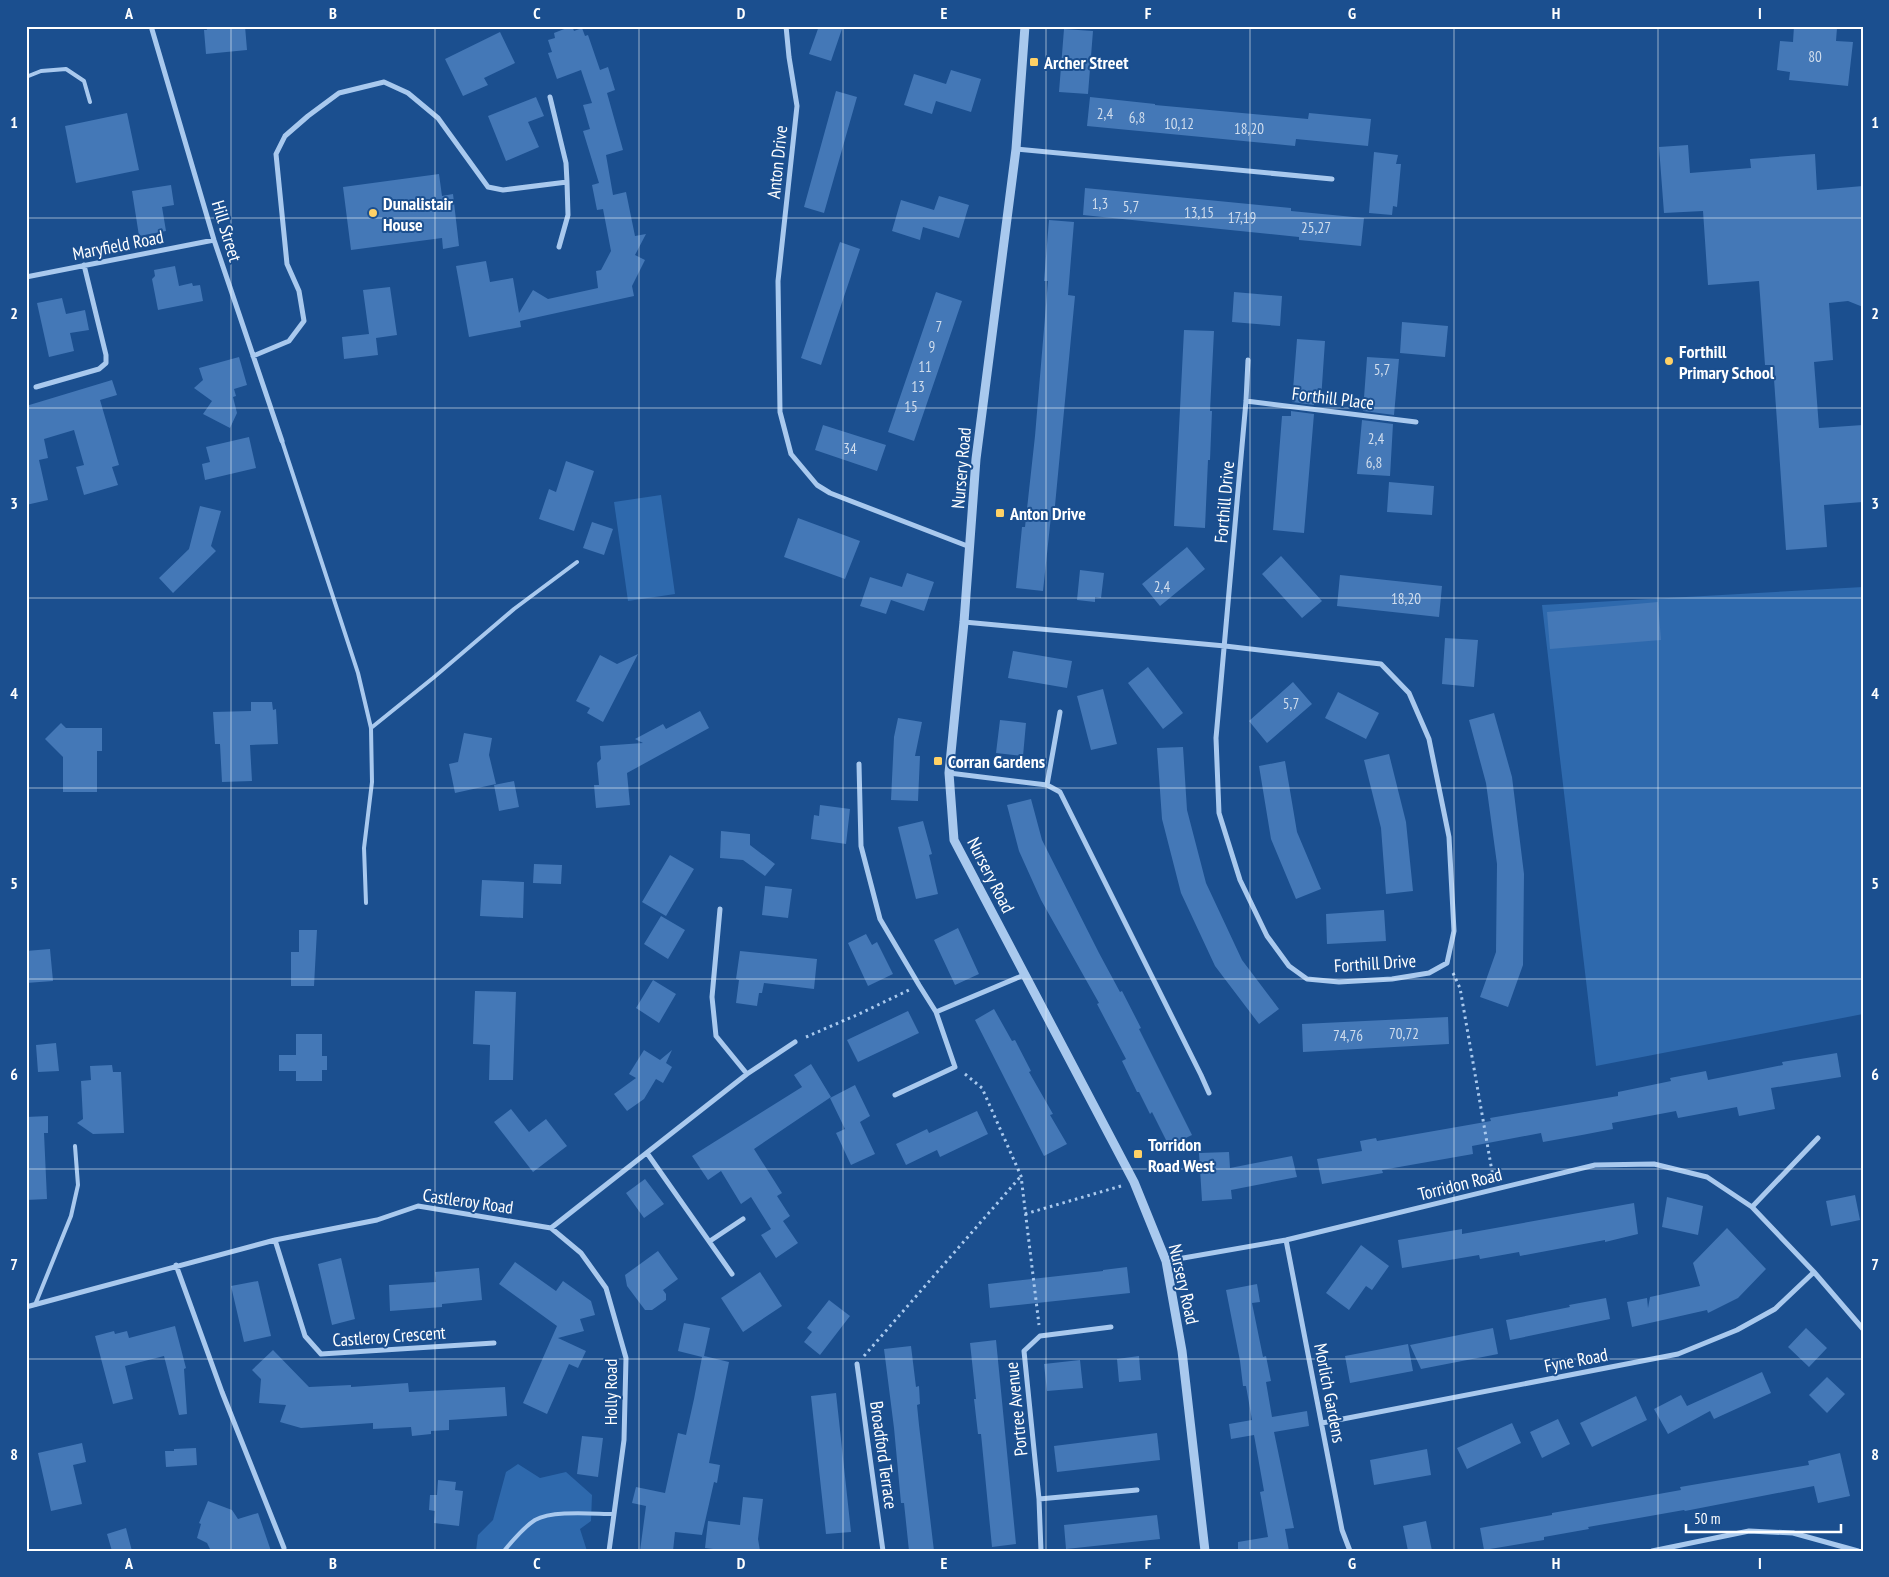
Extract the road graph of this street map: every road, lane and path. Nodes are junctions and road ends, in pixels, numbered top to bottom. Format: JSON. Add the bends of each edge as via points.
{"nodes":[{"id":1,"x":151,"y":26,"type":"edge"},
{"id":2,"x":786,"y":26,"type":"edge"},
{"id":3,"x":1025,"y":26,"type":"edge"},
{"id":4,"x":26,"y":77,"type":"edge"},
{"id":5,"x":550,"y":97,"type":"dead end"},
{"id":6,"x":90,"y":102,"type":"dead end"},
{"id":7,"x":1016,"y":149,"type":"junction"},
{"id":8,"x":1332,"y":179,"type":"dead end"},
{"id":9,"x":567,"y":182,"type":"junction"},
{"id":10,"x":214,"y":240,"type":"junction"},
{"id":11,"x":559,"y":246,"type":"dead end"},
{"id":12,"x":84,"y":265,"type":"junction"},
{"id":13,"x":26,"y":278,"type":"edge"},
{"id":14,"x":254,"y":356,"type":"junction"},
{"id":15,"x":1248,"y":360,"type":"dead end"},
{"id":16,"x":36,"y":388,"type":"dead end"},
{"id":17,"x":1246,"y":401,"type":"junction"},
{"id":18,"x":1416,"y":422,"type":"dead end"},
{"id":19,"x":282,"y":441,"type":"joint"},
{"id":20,"x":970,"y":547,"type":"junction"},
{"id":21,"x":578,"y":562,"type":"dead end"},
{"id":22,"x":964,"y":622,"type":"junction"},
{"id":23,"x":1224,"y":646,"type":"junction"},
{"id":24,"x":1060,"y":712,"type":"dead end"},
{"id":25,"x":371,"y":728,"type":"junction"},
{"id":26,"x":859,"y":764,"type":"dead end"},
{"id":27,"x":949,"y":773,"type":"junction"},
{"id":28,"x":1047,"y":785,"type":"junction"},
{"id":29,"x":366,"y":903,"type":"dead end"},
{"id":30,"x":720,"y":909,"type":"dead end"},
{"id":31,"x":1447,"y":963,"type":"junction"},
{"id":32,"x":1024,"y":975,"type":"junction"},
{"id":33,"x":918,"y":986,"type":"junction"},
{"id":34,"x":936,"y":1012,"type":"junction"},
{"id":35,"x":794,"y":1042,"type":"joint"},
{"id":36,"x":955,"y":1067,"type":"junction"},
{"id":37,"x":747,"y":1074,"type":"junction"},
{"id":38,"x":1209,"y":1094,"type":"dead end"},
{"id":39,"x":895,"y":1095,"type":"dead end"},
{"id":40,"x":1818,"y":1138,"type":"dead end"},
{"id":41,"x":75,"y":1146,"type":"dead end"},
{"id":42,"x":647,"y":1153,"type":"junction"},
{"id":43,"x":1020,"y":1176,"type":"junction"},
{"id":44,"x":1134,"y":1182,"type":"junction"},
{"id":45,"x":1495,"y":1190,"type":"junction"},
{"id":46,"x":1752,"y":1207,"type":"junction"},
{"id":47,"x":1025,"y":1214,"type":"junction"},
{"id":48,"x":743,"y":1219,"type":"dead end"},
{"id":49,"x":551,"y":1228,"type":"junction"},
{"id":50,"x":275,"y":1240,"type":"junction"},
{"id":51,"x":1286,"y":1240,"type":"junction"},
{"id":52,"x":710,"y":1241,"type":"junction"},
{"id":53,"x":1166,"y":1261,"type":"junction"},
{"id":54,"x":176,"y":1266,"type":"junction"},
{"id":55,"x":1814,"y":1272,"type":"junction"},
{"id":56,"x":732,"y":1274,"type":"dead end"},
{"id":57,"x":35,"y":1305,"type":"junction"},
{"id":58,"x":26,"y":1307,"type":"edge"},
{"id":59,"x":1112,"y":1327,"type":"dead end"},
{"id":60,"x":1863,"y":1329,"type":"edge"},
{"id":61,"x":1040,"y":1336,"type":"junction"},
{"id":62,"x":494,"y":1343,"type":"dead end"},
{"id":63,"x":857,"y":1364,"type":"joint"},
{"id":64,"x":1322,"y":1423,"type":"junction"},
{"id":65,"x":1137,"y":1490,"type":"dead end"},
{"id":66,"x":1038,"y":1499,"type":"junction"},
{"id":67,"x":614,"y":1514,"type":"junction"},
{"id":68,"x":284,"y":1548,"type":"dead end"},
{"id":69,"x":504,"y":1551,"type":"edge"},
{"id":70,"x":609,"y":1551,"type":"edge"},
{"id":71,"x":883,"y":1551,"type":"edge"},
{"id":72,"x":1041,"y":1551,"type":"edge"},
{"id":73,"x":1205,"y":1551,"type":"edge"},
{"id":74,"x":1350,"y":1551,"type":"edge"},
{"id":75,"x":1652,"y":1551,"type":"edge"},
{"id":76,"x":1858,"y":1551,"type":"edge"}],
"edges":[{"from":1,"to":10,"type":"street","name":"Hill Street"},
{"from":2,"to":20,"type":"street","name":"Anton Drive","via":[[797,106],[778,281],[780,412],[791,454],[817,485],[830,493]]},
{"from":3,"to":7,"type":"street","name":"Nursery Road"},
{"from":4,"to":6,"type":"lane","via":[[41,71],[66,69],[84,81]]},
{"from":5,"to":9,"type":"street","via":[[566,163]]},
{"from":7,"to":8,"type":"street"},
{"from":7,"to":20,"type":"street","name":"Nursery Road","via":[[976,459]]},
{"from":9,"to":11,"type":"street","via":[[568,215]]},
{"from":9,"to":14,"type":"street","via":[[503,190],[488,187],[438,118],[408,93],[384,82],[339,93],[285,136],[276,154],[287,264],[300,290],[304,321],[289,341]]},
{"from":10,"to":12,"type":"street","name":"Maryfield Road"},
{"from":10,"to":14,"type":"street","name":"Hill Street"},
{"from":12,"to":13,"type":"street","name":"Maryfield Road"},
{"from":12,"to":16,"type":"street","via":[[106,363],[99,369]]},
{"from":14,"to":19,"type":"street","name":"Hill Street"},
{"from":15,"to":17,"type":"street","name":"Forthill Drive"},
{"from":17,"to":18,"type":"street","name":"Forthill Place"},
{"from":17,"to":23,"type":"street","name":"Forthill Drive"},
{"from":19,"to":25,"type":"lane","via":[[358,673]]},
{"from":20,"to":22,"type":"street","name":"Nursery Road"},
{"from":21,"to":25,"type":"lane","via":[[514,609]]},
{"from":22,"to":23,"type":"street"},
{"from":22,"to":27,"type":"street","name":"Nursery Road"},
{"from":23,"to":31,"type":"street","via":[[1381,664],[1409,693],[1429,739],[1449,837],[1454,931]]},
{"from":23,"to":31,"type":"street","name":"Forthill Drive","via":[[1216,738],[1219,813],[1240,880],[1267,936],[1289,966],[1306,979],[1339,982],[1392,979],[1429,973]]},
{"from":24,"to":28,"type":"street"},
{"from":25,"to":29,"type":"lane","via":[[372,782],[364,848]]},
{"from":26,"to":33,"type":"street","via":[[861,846],[880,919]]},
{"from":27,"to":28,"type":"street"},
{"from":27,"to":32,"type":"street","name":"Nursery Road","via":[[954,840]]},
{"from":28,"to":38,"type":"street","via":[[1060,792]]},
{"from":30,"to":37,"type":"street","via":[[712,998],[716,1036]]},
{"from":31,"to":45,"type":"path","via":[[1460,988]]},
{"from":32,"to":34,"type":"street"},
{"from":32,"to":44,"type":"street","name":"Nursery Road"},
{"from":33,"to":34,"type":"street"},
{"from":33,"to":35,"type":"path"},
{"from":34,"to":36,"type":"street"},
{"from":35,"to":37,"type":"street"},
{"from":36,"to":39,"type":"street"},
{"from":36,"to":43,"type":"path","via":[[982,1088]]},
{"from":37,"to":42,"type":"street"},
{"from":40,"to":46,"type":"street"},
{"from":41,"to":57,"type":"lane","via":[[78,1185],[71,1216]]},
{"from":42,"to":49,"type":"street"},
{"from":42,"to":52,"type":"street"},
{"from":43,"to":47,"type":"path"},
{"from":43,"to":63,"type":"path"},
{"from":44,"to":47,"type":"path"},
{"from":44,"to":53,"type":"street","name":"Nursery Road"},
{"from":45,"to":46,"type":"street","name":"Torridon Road","via":[[1595,1165],[1654,1164],[1708,1177]]},
{"from":45,"to":51,"type":"street","name":"Torridon Road"},
{"from":46,"to":55,"type":"street","name":"Torridon Road"},
{"from":47,"to":61,"type":"path"},
{"from":48,"to":52,"type":"street"},
{"from":49,"to":50,"type":"street","name":"Castleroy Road","via":[[418,1206],[377,1220]]},
{"from":49,"to":67,"type":"street","name":"Holly Road","via":[[581,1253],[606,1288],[626,1358],[624,1440]]},
{"from":50,"to":54,"type":"street","name":"Castleroy Road"},
{"from":50,"to":62,"type":"street","name":"Castleroy Crescent","via":[[306,1336],[321,1354]]},
{"from":51,"to":53,"type":"street","name":"Torridon Road"},
{"from":51,"to":64,"type":"street","name":"Morlich Gardens"},
{"from":52,"to":56,"type":"street"},
{"from":53,"to":73,"type":"street","name":"Nursery Road","via":[[1182,1351]]},
{"from":54,"to":57,"type":"street","name":"Castleroy Road"},
{"from":54,"to":68,"type":"street"},
{"from":55,"to":60,"type":"street","name":"Torridon Road"},
{"from":55,"to":64,"type":"street","name":"Fyne Road","via":[[1776,1309],[1737,1330],[1678,1354]]},
{"from":57,"to":58,"type":"street","name":"Castleroy Road"},
{"from":59,"to":61,"type":"street"},
{"from":61,"to":66,"type":"street","name":"Portree Avenue","via":[[1024,1351]]},
{"from":63,"to":71,"type":"street","name":"Broadford Terrace"},
{"from":64,"to":74,"type":"street","name":"Morlich Gardens","via":[[1342,1530]]},
{"from":65,"to":66,"type":"street"},
{"from":66,"to":72,"type":"street","name":"Portree Avenue"},
{"from":67,"to":69,"type":"lane","via":[[561,1514],[536,1520]]},
{"from":67,"to":70,"type":"street","name":"Holly Road"},
{"from":75,"to":76,"type":"street","via":[[1749,1532],[1793,1534]]}]}
